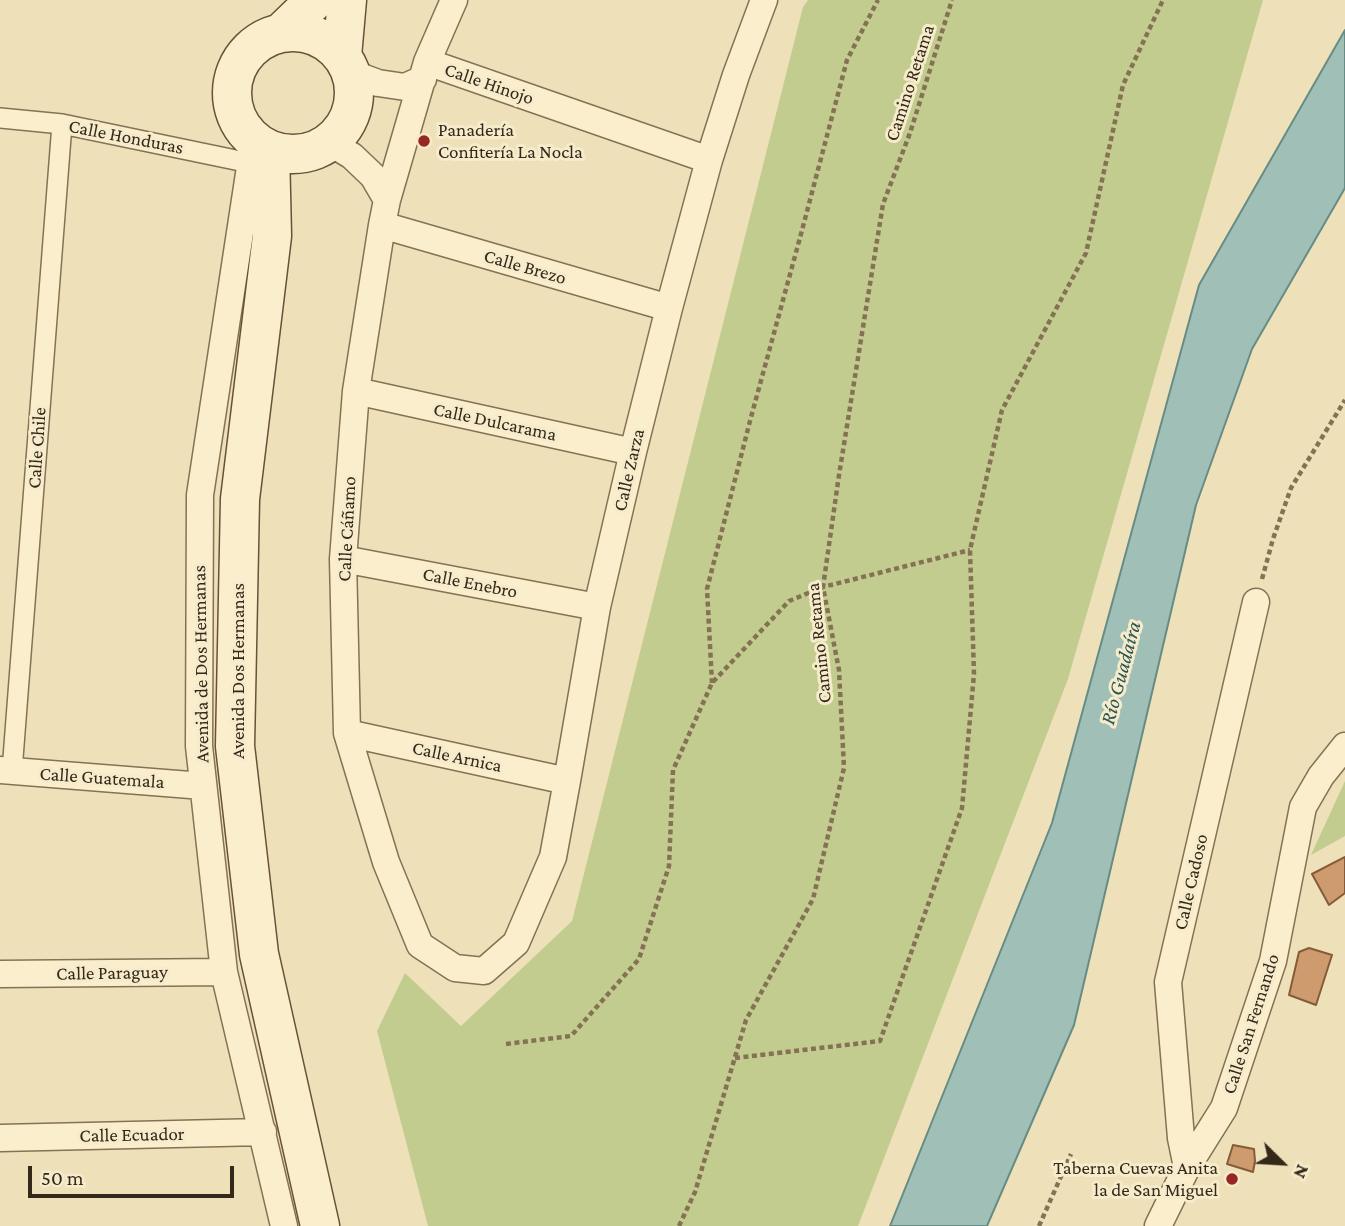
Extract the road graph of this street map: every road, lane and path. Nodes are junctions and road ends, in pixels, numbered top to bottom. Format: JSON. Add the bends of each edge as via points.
{"nodes":[{"id":1,"x":314,"y":0,"type":"edge"},
{"id":2,"x":347,"y":0,"type":"edge"},
{"id":3,"x":454,"y":0,"type":"edge"},
{"id":4,"x":764,"y":0,"type":"edge"},
{"id":5,"x":878,"y":0,"type":"edge"},
{"id":6,"x":952,"y":0,"type":"edge"},
{"id":7,"x":1163,"y":0,"type":"edge"},
{"id":8,"x":282,"y":32,"type":"junction"},
{"id":9,"x":347,"y":64,"type":"junction"},
{"id":10,"x":425,"y":70,"type":"junction"},
{"id":11,"x":0,"y":118,"type":"edge"},
{"id":12,"x":62,"y":124,"type":"junction"},
{"id":13,"x":319,"y":147,"type":"junction"},
{"id":14,"x":258,"y":151,"type":"junction"},
{"id":15,"x":709,"y":160,"type":"junction"},
{"id":16,"x":385,"y":213,"type":"junction"},
{"id":17,"x":272,"y":236,"type":"junction"},
{"id":18,"x":669,"y":308,"type":"junction"},
{"id":19,"x":356,"y":391,"type":"junction"},
{"id":20,"x":1345,"y":400,"type":"edge"},
{"id":21,"x":633,"y":452,"type":"junction"},
{"id":22,"x":970,"y":550,"type":"junction"},
{"id":23,"x":342,"y":559,"type":"junction"},
{"id":24,"x":823,"y":587,"type":"junction"},
{"id":25,"x":1256,"y":601,"type":"joint"},
{"id":26,"x":597,"y":607,"type":"junction"},
{"id":27,"x":712,"y":684,"type":"junction"},
{"id":28,"x":347,"y":733,"type":"junction"},
{"id":29,"x":1345,"y":746,"type":"edge"},
{"id":30,"x":6,"y":771,"type":"edge"},
{"id":31,"x":568,"y":781,"type":"junction"},
{"id":32,"x":204,"y":786,"type":"junction"},
{"id":33,"x":516,"y":943,"type":"joint"},
{"id":34,"x":224,"y":972,"type":"junction"},
{"id":35,"x":0,"y":974,"type":"edge"},
{"id":36,"x":506,"y":1044,"type":"dead end"},
{"id":37,"x":735,"y":1058,"type":"junction"},
{"id":38,"x":263,"y":1132,"type":"junction"},
{"id":39,"x":0,"y":1138,"type":"edge"},
{"id":40,"x":1071,"y":1154,"type":"dead end"},
{"id":41,"x":1187,"y":1167,"type":"junction"},
{"id":42,"x":284,"y":1226,"type":"edge"},
{"id":43,"x":320,"y":1226,"type":"edge"},
{"id":44,"x":679,"y":1226,"type":"edge"},
{"id":45,"x":1039,"y":1226,"type":"edge"},
{"id":46,"x":1158,"y":1226,"type":"edge"}],
"edges":[{"from":1,"to":8,"type":"main road"},
{"from":2,"to":9,"type":"main road"},
{"from":3,"to":10,"type":"street","name":"Calle Cáñamo"},
{"from":4,"to":15,"type":"street","name":"Calle Zarza"},
{"from":5,"to":27,"type":"path","via":[[847,60],[707,589]]},
{"from":6,"to":24,"type":"path","name":"Camino Retama","via":[[883,204]]},
{"from":7,"to":22,"type":"path","via":[[1124,85],[1086,253],[1002,410]]},
{"from":8,"to":9,"type":"main road","via":[[305,32],[326,41]]},
{"from":8,"to":14,"type":"main road","via":[[249,49],[232,83],[233,109]]},
{"from":9,"to":10,"type":"street","via":[[378,83],[405,87]]},
{"from":9,"to":13,"type":"main road","via":[[354,86],[351,111],[338,134]]},
{"from":10,"to":15,"type":"street","name":"Calle Hinojo"},
{"from":10,"to":16,"type":"street","name":"Calle Cáñamo"},
{"from":11,"to":12,"type":"street","name":"Calle Honduras"},
{"from":12,"to":14,"type":"street","name":"Calle Honduras"},
{"from":12,"to":30,"type":"street","name":"Calle Chile"},
{"from":13,"to":14,"type":"main road","via":[[286,154]]},
{"from":13,"to":16,"type":"street","via":[[352,156],[373,176]]},
{"from":13,"to":17,"type":"main road","name":"Avenida Dos Hermanas"},
{"from":14,"to":17,"type":"main road","name":"Avenida Dos Hermanas"},
{"from":14,"to":32,"type":"street","name":"Avenida de Dos Hermanas","via":[[200,495],[199,746]]},
{"from":15,"to":18,"type":"street","name":"Calle Zarza"},
{"from":16,"to":18,"type":"street","name":"Calle Brezo"},
{"from":16,"to":19,"type":"street","name":"Calle Cáñamo"},
{"from":17,"to":43,"type":"main road","name":"Avenida Dos Hermanas","via":[[240,499],[235,747],[259,954]]},
{"from":18,"to":21,"type":"street","name":"Calle Zarza"},
{"from":19,"to":21,"type":"street","name":"Calle Dulcarama"},
{"from":19,"to":23,"type":"street","name":"Calle Cáñamo"},
{"from":20,"to":25,"type":"path","via":[[1291,488]]},
{"from":21,"to":26,"type":"street","name":"Calle Zarza"},
{"from":22,"to":24,"type":"path"},
{"from":22,"to":37,"type":"path","via":[[974,674],[962,808],[880,1041]]},
{"from":23,"to":26,"type":"street","name":"Calle Enebro"},
{"from":23,"to":28,"type":"street","name":"Calle Cáñamo"},
{"from":24,"to":27,"type":"path","via":[[789,601]]},
{"from":24,"to":37,"type":"path","name":"Camino Retama","via":[[839,670],[844,768],[813,899],[746,1020]]},
{"from":25,"to":41,"type":"street","name":"Calle Cadoso","via":[[1168,982]]},
{"from":26,"to":31,"type":"street","name":"Calle Zarza"},
{"from":27,"to":36,"type":"path","via":[[673,770],[669,866],[639,959],[571,1036]]},
{"from":28,"to":31,"type":"street","name":"Calle Arnica"},
{"from":28,"to":33,"type":"street","name":"Calle Cáñamo","via":[[386,862],[420,945],[455,968],[484,971]]},
{"from":29,"to":41,"type":"street","name":"Calle San Fernando","via":[[1303,807],[1273,961],[1224,1108]]},
{"from":30,"to":32,"type":"street","name":"Calle Guatemala"},
{"from":31,"to":33,"type":"street","name":"Calle Zarza","via":[[553,857]]},
{"from":32,"to":34,"type":"street","name":"Avenida de Dos Hermanas"},
{"from":34,"to":35,"type":"street","name":"Calle Paraguay"},
{"from":34,"to":38,"type":"street","name":"Avenida de Dos Hermanas"},
{"from":37,"to":44,"type":"path","name":"Camino Retama","via":[[695,1192]]},
{"from":38,"to":39,"type":"street","name":"Calle Ecuador"},
{"from":38,"to":42,"type":"street","name":"Avenida de Dos Hermanas"},
{"from":40,"to":45,"type":"path"},
{"from":41,"to":46,"type":"street","name":"Calle San Fernando"}]}
